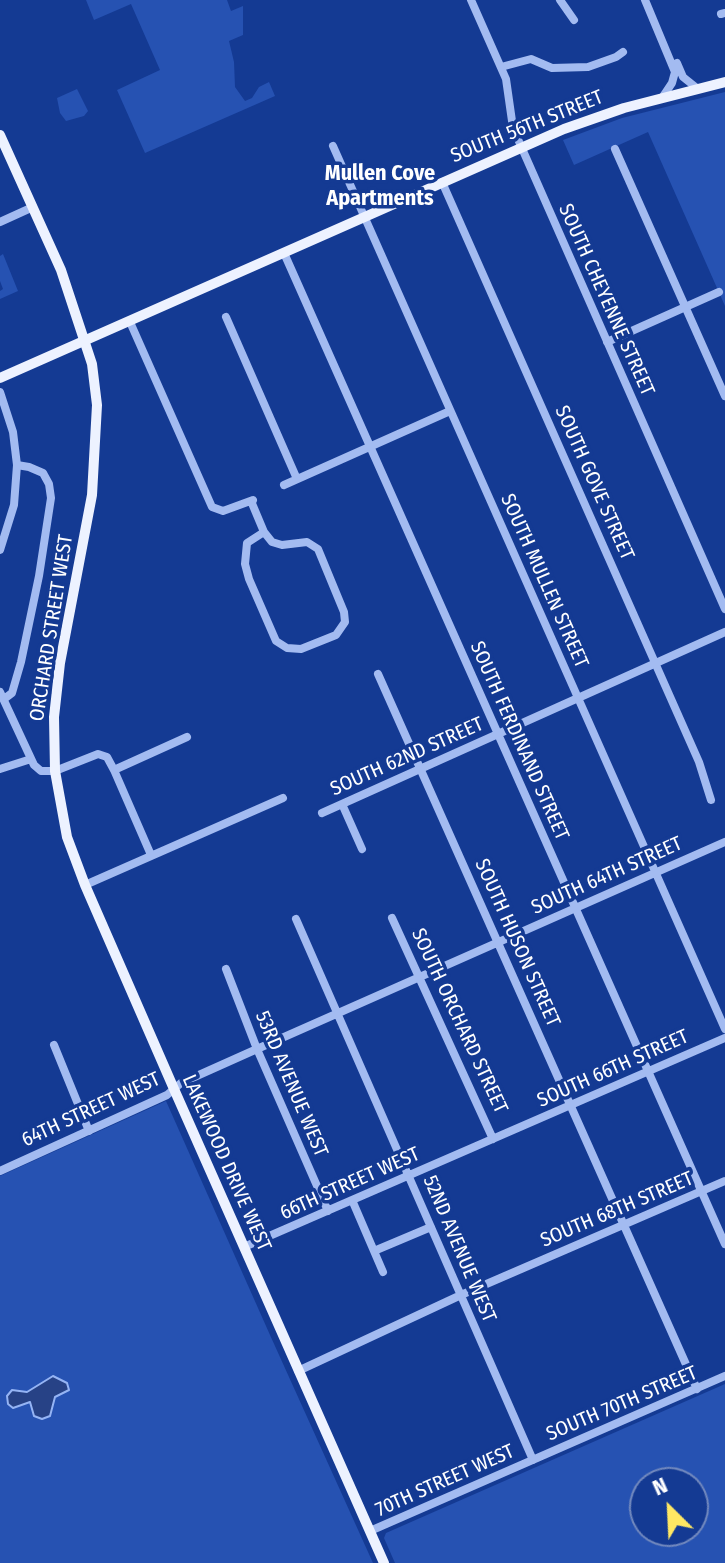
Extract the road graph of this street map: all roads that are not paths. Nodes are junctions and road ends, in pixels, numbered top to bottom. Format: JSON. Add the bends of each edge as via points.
{"nodes":[{"id":1,"x":471,"y":0,"type":"edge"},
{"id":2,"x":560,"y":0,"type":"edge"},
{"id":3,"x":645,"y":0,"type":"edge"},
{"id":4,"x":574,"y":20,"type":"dead end"},
{"id":5,"x":657,"y":28,"type":"junction"},
{"id":6,"x":623,"y":52,"type":"dead end"},
{"id":7,"x":501,"y":67,"type":"junction"},
{"id":8,"x":725,"y":82,"type":"edge"},
{"id":9,"x":698,"y":89,"type":"junction"},
{"id":10,"x":662,"y":98,"type":"junction"},
{"id":11,"x":0,"y":135,"type":"edge"},
{"id":12,"x":333,"y":146,"type":"dead end"},
{"id":13,"x":521,"y":147,"type":"junction"},
{"id":14,"x":615,"y":149,"type":"dead end"},
{"id":15,"x":442,"y":182,"type":"junction"},
{"id":16,"x":33,"y":207,"type":"junction"},
{"id":17,"x":364,"y":217,"type":"junction"},
{"id":18,"x":0,"y":222,"type":"edge"},
{"id":19,"x":284,"y":253,"type":"junction"},
{"id":20,"x":719,"y":292,"type":"dead end"},
{"id":21,"x":686,"y":307,"type":"junction"},
{"id":22,"x":226,"y":317,"type":"dead end"},
{"id":23,"x":130,"y":322,"type":"junction"},
{"id":24,"x":85,"y":341,"type":"junction"},
{"id":25,"x":607,"y":342,"type":"junction"},
{"id":26,"x":0,"y":378,"type":"edge"},
{"id":27,"x":0,"y":392,"type":"edge"},
{"id":28,"x":725,"y":396,"type":"edge"},
{"id":29,"x":450,"y":411,"type":"junction"},
{"id":30,"x":371,"y":447,"type":"junction"},
{"id":31,"x":17,"y":465,"type":"junction"},
{"id":32,"x":297,"y":479,"type":"junction"},
{"id":33,"x":284,"y":485,"type":"dead end"},
{"id":34,"x":264,"y":532,"type":"junction"},
{"id":35,"x":0,"y":550,"type":"edge"},
{"id":36,"x":725,"y":609,"type":"edge"},
{"id":37,"x":725,"y":632,"type":"edge"},
{"id":38,"x":656,"y":663,"type":"junction"},
{"id":39,"x":378,"y":674,"type":"dead end"},
{"id":40,"x":2,"y":696,"type":"edge"},
{"id":41,"x":578,"y":698,"type":"junction"},
{"id":42,"x":498,"y":733,"type":"junction"},
{"id":43,"x":187,"y":737,"type":"dead end"},
{"id":44,"x":31,"y":759,"type":"junction"},
{"id":45,"x":421,"y":768,"type":"junction"},
{"id":46,"x":0,"y":769,"type":"edge"},
{"id":47,"x":114,"y":770,"type":"junction"},
{"id":48,"x":55,"y":771,"type":"junction"},
{"id":49,"x":283,"y":798,"type":"dead end"},
{"id":50,"x":711,"y":800,"type":"dead end"},
{"id":51,"x":342,"y":804,"type":"junction"},
{"id":52,"x":322,"y":813,"type":"dead end"},
{"id":53,"x":725,"y":842,"type":"edge"},
{"id":54,"x":362,"y":849,"type":"dead end"},
{"id":55,"x":151,"y":855,"type":"junction"},
{"id":56,"x":654,"y":872,"type":"junction"},
{"id":57,"x":85,"y":885,"type":"junction"},
{"id":58,"x":575,"y":908,"type":"junction"},
{"id":59,"x":392,"y":918,"type":"dead end"},
{"id":60,"x":296,"y":919,"type":"dead end"},
{"id":61,"x":498,"y":941,"type":"junction"},
{"id":62,"x":226,"y":969,"type":"dead end"},
{"id":63,"x":420,"y":977,"type":"junction"},
{"id":64,"x":370,"y":998,"type":"joint"},
{"id":65,"x":338,"y":1012,"type":"junction"},
{"id":66,"x":725,"y":1029,"type":"edge"},
{"id":67,"x":725,"y":1038,"type":"edge"},
{"id":68,"x":54,"y":1045,"type":"dead end"},
{"id":69,"x":257,"y":1049,"type":"junction"},
{"id":70,"x":648,"y":1072,"type":"junction"},
{"id":71,"x":174,"y":1089,"type":"junction"},
{"id":72,"x":571,"y":1105,"type":"junction"},
{"id":73,"x":89,"y":1131,"type":"junction"},
{"id":74,"x":493,"y":1139,"type":"junction"},
{"id":75,"x":469,"y":1149,"type":"joint"},
{"id":76,"x":0,"y":1171,"type":"edge"},
{"id":77,"x":410,"y":1175,"type":"junction"},
{"id":78,"x":725,"y":1181,"type":"edge"},
{"id":79,"x":702,"y":1191,"type":"junction"},
{"id":80,"x":352,"y":1200,"type":"junction"},
{"id":81,"x":328,"y":1211,"type":"junction"},
{"id":82,"x":624,"y":1225,"type":"junction"},
{"id":83,"x":431,"y":1227,"type":"junction"},
{"id":84,"x":725,"y":1244,"type":"edge"},
{"id":85,"x":244,"y":1247,"type":"junction"},
{"id":86,"x":374,"y":1251,"type":"junction"},
{"id":87,"x":383,"y":1272,"type":"dead end"},
{"id":88,"x":461,"y":1295,"type":"junction"},
{"id":89,"x":298,"y":1371,"type":"junction"},
{"id":90,"x":725,"y":1376,"type":"edge"},
{"id":91,"x":697,"y":1389,"type":"junction"},
{"id":92,"x":533,"y":1460,"type":"junction"},
{"id":93,"x":370,"y":1531,"type":"junction"},
{"id":94,"x":384,"y":1563,"type":"edge"}],
"edges":[{"from":1,"to":7,"type":"street","name":"SOUTH CHEYENNE STREET"},
{"from":2,"to":4,"type":"street"},
{"from":3,"to":5,"type":"street"},
{"from":5,"to":9,"type":"street","via":[[683,77]]},
{"from":5,"to":10,"type":"street","via":[[675,72]]},
{"from":6,"to":7,"type":"street","via":[[588,67],[552,68],[531,59]]},
{"from":7,"to":13,"type":"street","name":"SOUTH CHEYENNE STREET"},
{"from":8,"to":9,"type":"main road","name":"SOUTH 56TH STREET"},
{"from":9,"to":10,"type":"main road","name":"SOUTH 56TH STREET"},
{"from":10,"to":13,"type":"main road","name":"SOUTH 56TH STREET"},
{"from":11,"to":16,"type":"main road"},
{"from":12,"to":17,"type":"street","name":"SOUTH MULLEN STREET"},
{"from":13,"to":15,"type":"main road","name":"SOUTH 56TH STREET"},
{"from":13,"to":25,"type":"street","name":"SOUTH CHEYENNE STREET"},
{"from":14,"to":21,"type":"street"},
{"from":15,"to":17,"type":"main road","name":"SOUTH 56TH STREET"},
{"from":15,"to":38,"type":"street","name":"SOUTH GOVE STREET"},
{"from":16,"to":18,"type":"street"},
{"from":16,"to":24,"type":"main road"},
{"from":17,"to":19,"type":"main road","name":"SOUTH 56TH STREET"},
{"from":17,"to":29,"type":"street","name":"SOUTH MULLEN STREET"},
{"from":19,"to":23,"type":"main road","name":"SOUTH 56TH STREET"},
{"from":19,"to":30,"type":"street","name":"SOUTH FERDINAND STREET"},
{"from":20,"to":21,"type":"street"},
{"from":21,"to":25,"type":"street"},
{"from":21,"to":28,"type":"street"},
{"from":22,"to":32,"type":"street"},
{"from":23,"to":24,"type":"main road","name":"SOUTH 56TH STREET"},
{"from":23,"to":34,"type":"street","via":[[209,502],[223,511],[252,501]]},
{"from":24,"to":26,"type":"main road","name":"SOUTH 56TH STREET"},
{"from":24,"to":48,"type":"main road","name":"ORCHARD STREET WEST","via":[[97,405],[96,466],[58,678]]},
{"from":25,"to":36,"type":"street","name":"SOUTH CHEYENNE STREET"},
{"from":27,"to":31,"type":"street"},
{"from":29,"to":30,"type":"street"},
{"from":29,"to":41,"type":"street","name":"SOUTH MULLEN STREET"},
{"from":30,"to":32,"type":"street"},
{"from":30,"to":42,"type":"street","name":"SOUTH FERDINAND STREET"},
{"from":31,"to":35,"type":"street","via":[[14,505]]},
{"from":31,"to":40,"type":"street","via":[[43,473],[51,498],[21,662],[12,693]]},
{"from":32,"to":33,"type":"street"},
{"from":34,"to":34,"type":"street","via":[[275,544],[307,542],[318,549],[344,610],[345,622],[336,635],[301,649],[276,641],[245,564],[247,543]]},
{"from":37,"to":38,"type":"street","name":"SOUTH 62ND STREET"},
{"from":38,"to":41,"type":"street","name":"SOUTH 62ND STREET"},
{"from":38,"to":50,"type":"street","name":"SOUTH GOVE STREET"},
{"from":39,"to":45,"type":"street","name":"SOUTH HUSON STREET"},
{"from":40,"to":44,"type":"street"},
{"from":41,"to":42,"type":"street","name":"SOUTH 62ND STREET"},
{"from":41,"to":56,"type":"street","name":"SOUTH MULLEN STREET"},
{"from":42,"to":45,"type":"street","name":"SOUTH 62ND STREET"},
{"from":42,"to":58,"type":"street","name":"SOUTH FERDINAND STREET"},
{"from":43,"to":47,"type":"street"},
{"from":44,"to":46,"type":"street"},
{"from":44,"to":48,"type":"street","via":[[39,770]]},
{"from":45,"to":51,"type":"street","name":"SOUTH 62ND STREET"},
{"from":45,"to":61,"type":"street","name":"SOUTH HUSON STREET"},
{"from":47,"to":48,"type":"street","via":[[107,757],[98,754]]},
{"from":47,"to":55,"type":"street"},
{"from":48,"to":57,"type":"main road","name":"LAKEWOOD DRIVE WEST","via":[[67,837]]},
{"from":49,"to":55,"type":"street"},
{"from":51,"to":52,"type":"street","name":"SOUTH 62ND STREET"},
{"from":51,"to":54,"type":"street"},
{"from":53,"to":56,"type":"street","name":"SOUTH 64TH STREET"},
{"from":55,"to":57,"type":"street"},
{"from":56,"to":58,"type":"street","name":"SOUTH 64TH STREET"},
{"from":56,"to":66,"type":"street","name":"SOUTH MULLEN STREET"},
{"from":57,"to":71,"type":"main road","name":"LAKEWOOD DRIVE WEST"},
{"from":58,"to":61,"type":"street","name":"SOUTH 64TH STREET"},
{"from":58,"to":70,"type":"street","name":"SOUTH FERDINAND STREET"},
{"from":59,"to":63,"type":"street","name":"SOUTH ORCHARD STREET"},
{"from":60,"to":65,"type":"street","name":"52ND AVENUE WEST"},
{"from":61,"to":63,"type":"street","name":"SOUTH 64TH STREET"},
{"from":61,"to":72,"type":"street","name":"SOUTH HUSON STREET"},
{"from":62,"to":69,"type":"street","name":"53RD AVENUE WEST"},
{"from":63,"to":64,"type":"street","name":"SOUTH 64TH STREET"},
{"from":63,"to":74,"type":"street","name":"SOUTH ORCHARD STREET"},
{"from":64,"to":65,"type":"street","name":"64TH STREET WEST"},
{"from":65,"to":69,"type":"street","name":"64TH STREET WEST"},
{"from":65,"to":77,"type":"street","name":"52ND AVENUE WEST"},
{"from":67,"to":70,"type":"street","name":"SOUTH 66TH STREET"},
{"from":68,"to":73,"type":"street"},
{"from":69,"to":71,"type":"street","name":"64TH STREET WEST"},
{"from":69,"to":81,"type":"street","name":"53RD AVENUE WEST"},
{"from":70,"to":72,"type":"street","name":"SOUTH 66TH STREET"},
{"from":70,"to":79,"type":"street","name":"SOUTH FERDINAND STREET"},
{"from":71,"to":73,"type":"street","name":"64TH STREET WEST"},
{"from":71,"to":85,"type":"main road","name":"LAKEWOOD DRIVE WEST"},
{"from":72,"to":74,"type":"street","name":"SOUTH 66TH STREET"},
{"from":72,"to":82,"type":"street","name":"SOUTH HUSON STREET"},
{"from":73,"to":76,"type":"street","name":"64TH STREET WEST"},
{"from":74,"to":75,"type":"street","name":"SOUTH 66TH STREET"},
{"from":75,"to":77,"type":"street","name":"66TH STREET WEST"},
{"from":77,"to":80,"type":"street","name":"66TH STREET WEST"},
{"from":77,"to":83,"type":"street","name":"52ND AVENUE WEST"},
{"from":78,"to":79,"type":"street","name":"SOUTH 68TH STREET"},
{"from":79,"to":82,"type":"street","name":"SOUTH 68TH STREET"},
{"from":79,"to":84,"type":"street","name":"SOUTH FERDINAND STREET"},
{"from":80,"to":81,"type":"street","name":"66TH STREET WEST"},
{"from":80,"to":86,"type":"street"},
{"from":81,"to":85,"type":"street","name":"66TH STREET WEST"},
{"from":82,"to":88,"type":"street","name":"SOUTH 68TH STREET"},
{"from":82,"to":91,"type":"street","name":"SOUTH HUSON STREET"},
{"from":83,"to":86,"type":"street"},
{"from":83,"to":88,"type":"street","name":"52ND AVENUE WEST"},
{"from":85,"to":89,"type":"main road","name":"LAKEWOOD DRIVE WEST"},
{"from":86,"to":87,"type":"street"},
{"from":88,"to":89,"type":"street","name":"SOUTH 68TH STREET"},
{"from":88,"to":92,"type":"street","name":"52ND AVENUE WEST"},
{"from":89,"to":93,"type":"main road","name":"LAKEWOOD DRIVE WEST"},
{"from":90,"to":91,"type":"street","name":"SOUTH 70TH STREET"},
{"from":91,"to":92,"type":"street","name":"SOUTH 70TH STREET"},
{"from":92,"to":93,"type":"street","name":"70TH STREET WEST"},
{"from":93,"to":94,"type":"main road","name":"LAKEWOOD DRIVE WEST"}]}
